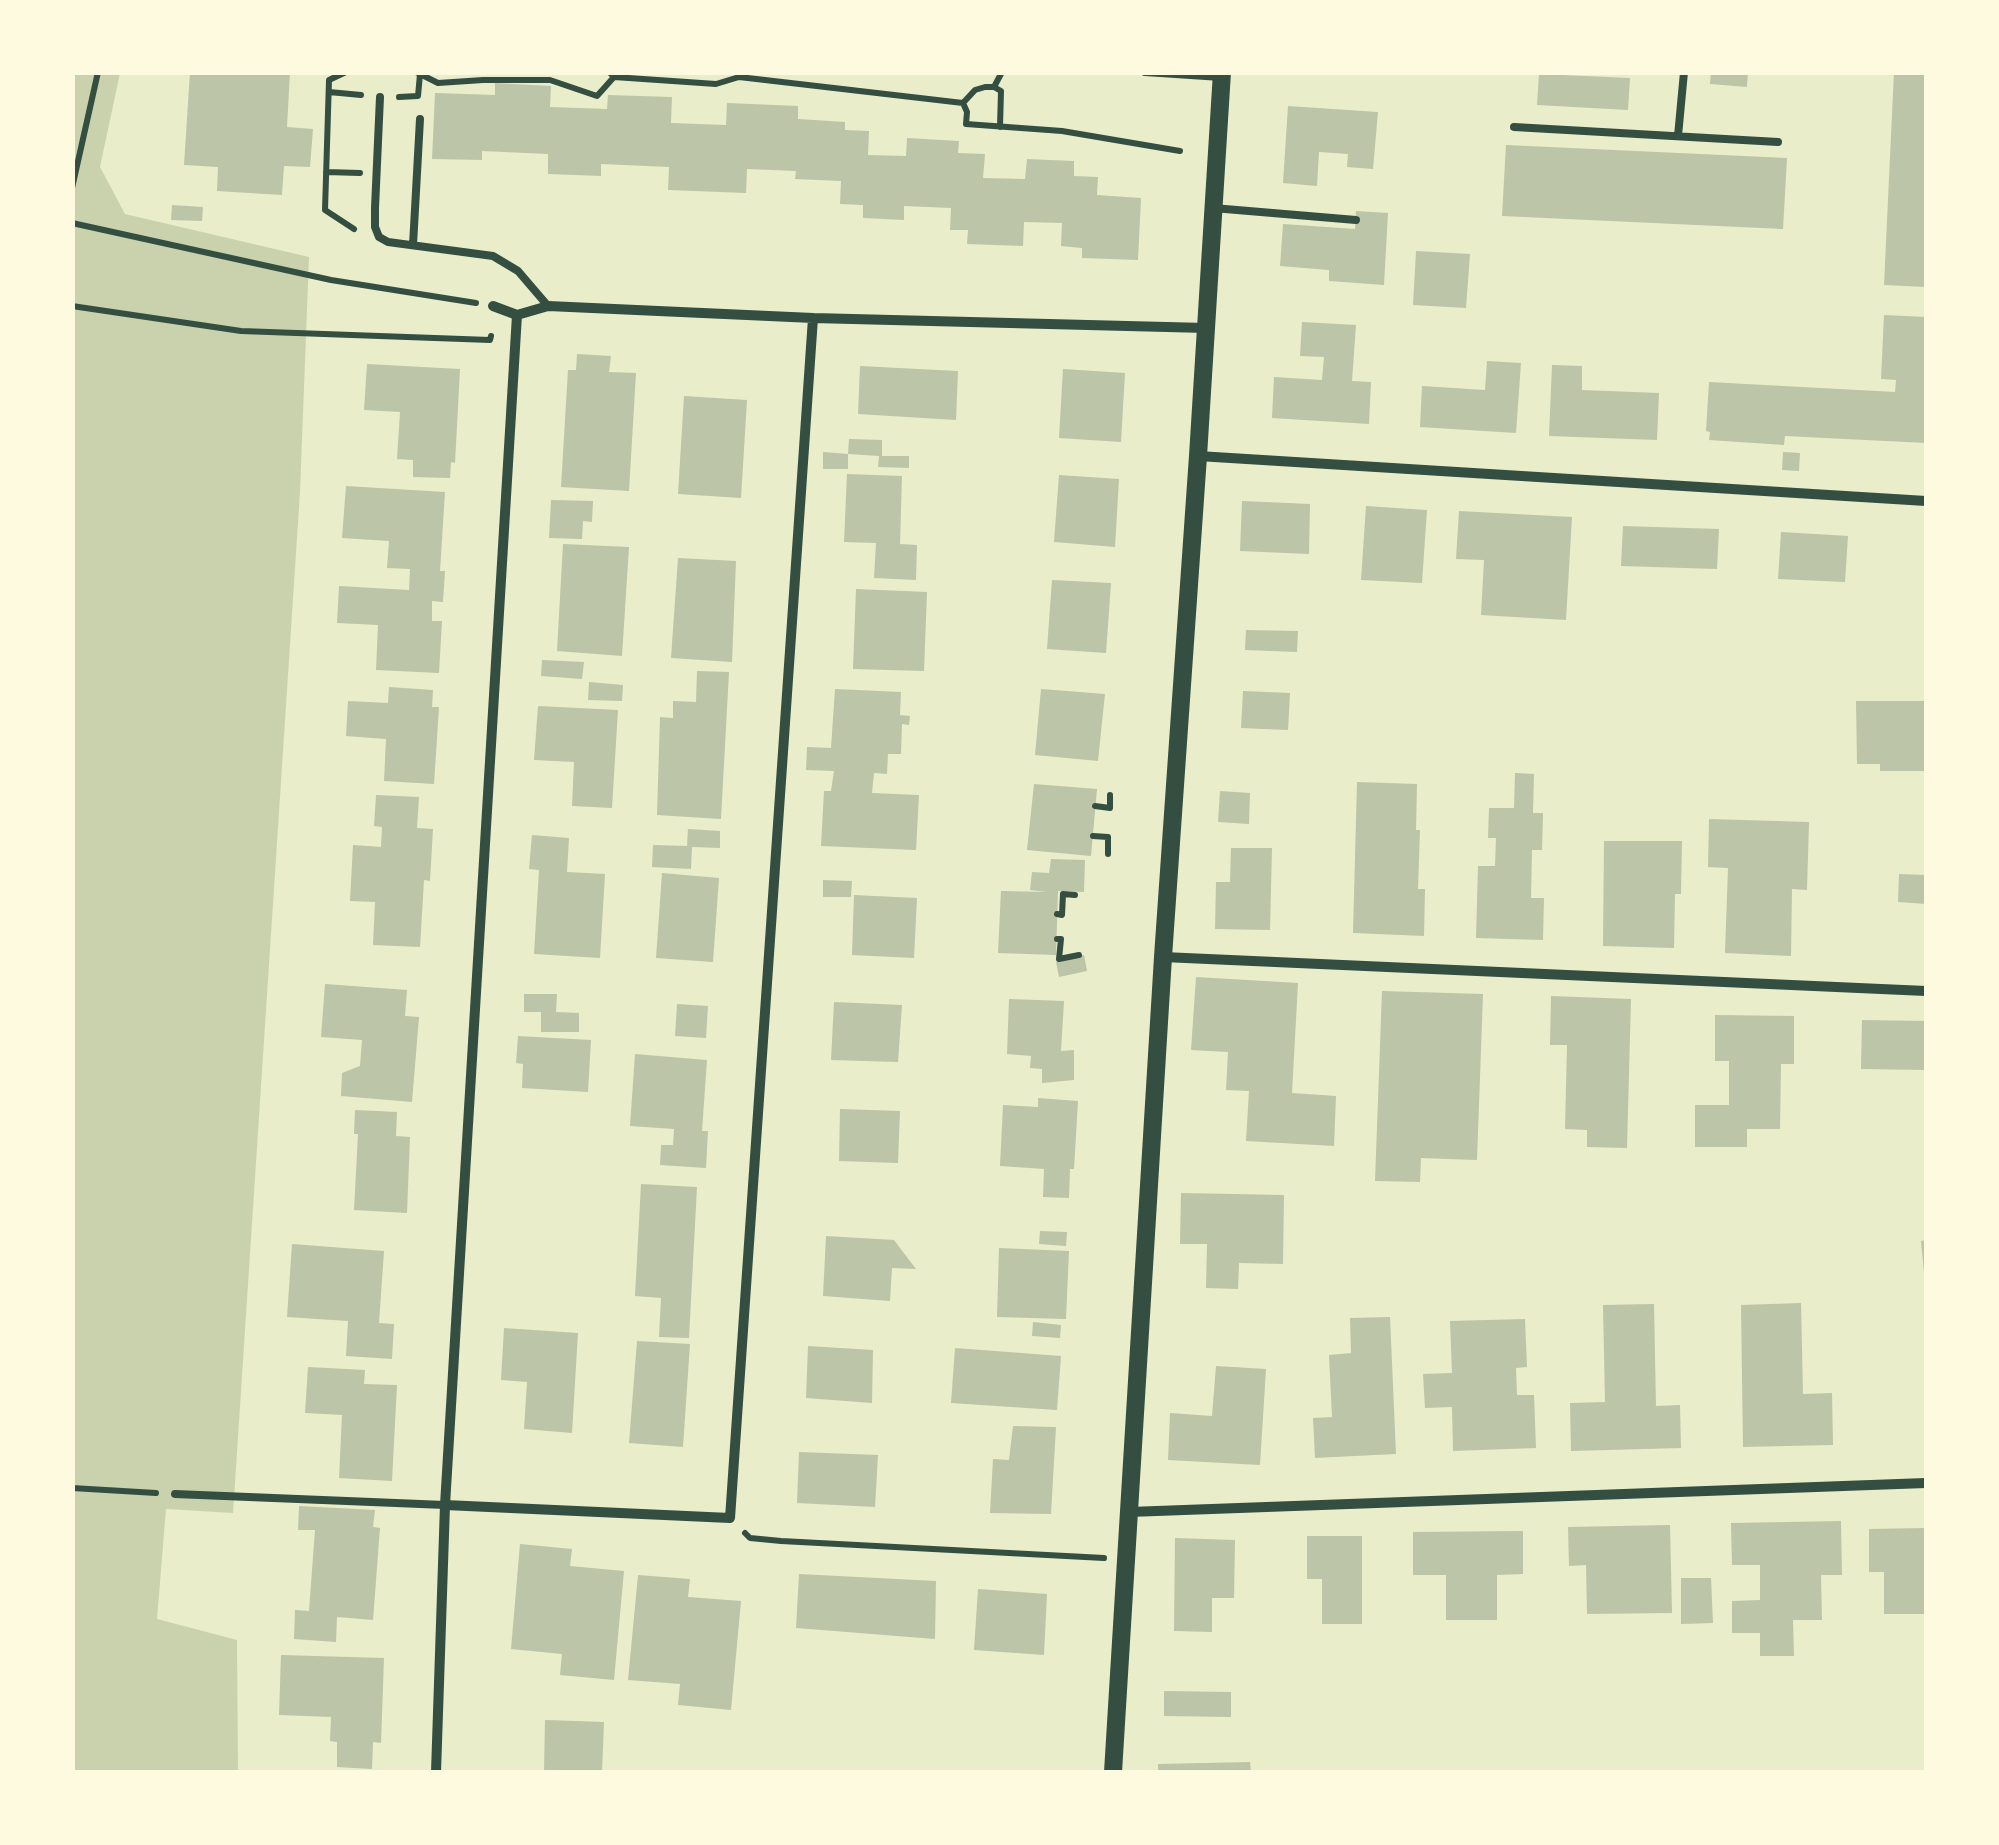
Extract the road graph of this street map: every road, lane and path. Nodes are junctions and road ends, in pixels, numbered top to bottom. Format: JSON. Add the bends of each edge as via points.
{"nodes":[{"id":1,"x":98,"y":72,"type":"edge"},
{"id":2,"x":346,"y":72,"type":"edge"},
{"id":3,"x":416,"y":72,"type":"edge"},
{"id":4,"x":717,"y":72,"type":"edge"},
{"id":5,"x":1002,"y":72,"type":"edge"},
{"id":6,"x":1145,"y":72,"type":"edge"},
{"id":7,"x":1684,"y":72,"type":"edge"},
{"id":8,"x":611,"y":75,"type":"edge"},
{"id":9,"x":1222,"y":75,"type":"edge"},
{"id":10,"x":781,"y":77,"type":"edge"},
{"id":11,"x":716,"y":84,"type":"junction"},
{"id":12,"x":994,"y":88,"type":"junction"},
{"id":13,"x":328,"y":92,"type":"junction"},
{"id":14,"x":339,"y":94,"type":"dead end"},
{"id":15,"x":380,"y":97,"type":"dead end"},
{"id":16,"x":963,"y":103,"type":"junction"},
{"id":17,"x":420,"y":119,"type":"dead end"},
{"id":18,"x":1000,"y":126,"type":"junction"},
{"id":19,"x":1514,"y":127,"type":"dead end"},
{"id":20,"x":1678,"y":136,"type":"junction"},
{"id":21,"x":1778,"y":142,"type":"dead end"},
{"id":22,"x":1180,"y":151,"type":"dead end"},
{"id":23,"x":326,"y":172,"type":"junction"},
{"id":24,"x":336,"y":174,"type":"dead end"},
{"id":25,"x":72,"y":188,"type":"edge"},
{"id":26,"x":1213,"y":208,"type":"junction"},
{"id":27,"x":1356,"y":220,"type":"dead end"},
{"id":28,"x":72,"y":223,"type":"edge"},
{"id":29,"x":379,"y":237,"type":"junction"},
{"id":30,"x":413,"y":245,"type":"junction"},
{"id":31,"x":72,"y":306,"type":"edge"},
{"id":32,"x":493,"y":306,"type":"junction"},
{"id":33,"x":548,"y":306,"type":"junction"},
{"id":34,"x":517,"y":315,"type":"junction"},
{"id":35,"x":813,"y":318,"type":"junction"},
{"id":36,"x":1206,"y":328,"type":"junction"},
{"id":37,"x":1198,"y":456,"type":"junction"},
{"id":38,"x":1926,"y":500,"type":"edge"},
{"id":39,"x":1110,"y":795,"type":"dead end"},
{"id":40,"x":1095,"y":806,"type":"dead end"},
{"id":41,"x":1092,"y":836,"type":"dead end"},
{"id":42,"x":1108,"y":854,"type":"dead end"},
{"id":43,"x":1075,"y":895,"type":"dead end"},
{"id":44,"x":1058,"y":914,"type":"dead end"},
{"id":45,"x":1057,"y":939,"type":"dead end"},
{"id":46,"x":1080,"y":955,"type":"dead end"},
{"id":47,"x":1163,"y":957,"type":"junction"},
{"id":48,"x":1926,"y":991,"type":"edge"},
{"id":49,"x":1926,"y":1483,"type":"edge"},
{"id":50,"x":72,"y":1488,"type":"edge"},
{"id":51,"x":175,"y":1494,"type":"joint"},
{"id":52,"x":445,"y":1505,"type":"junction"},
{"id":53,"x":1129,"y":1512,"type":"junction"},
{"id":54,"x":770,"y":1539,"type":"dead end"},
{"id":55,"x":1086,"y":1558,"type":"dead end"},
{"id":56,"x":436,"y":1772,"type":"edge"},
{"id":57,"x":1113,"y":1772,"type":"edge"}],
"edges":[{"from":1,"to":25,"type":"path"},
{"from":2,"to":13,"type":"path","via":[[328,80]]},
{"from":3,"to":8,"type":"path","via":[[438,83],[550,80],[597,96]]},
{"from":4,"to":11,"type":"path"},
{"from":5,"to":12,"type":"path"},
{"from":6,"to":9,"type":"lane"},
{"from":7,"to":20,"type":"lane"},
{"from":8,"to":11,"type":"path"},
{"from":9,"to":26,"type":"street"},
{"from":10,"to":11,"type":"path"},
{"from":10,"to":16,"type":"path"},
{"from":12,"to":16,"type":"path","via":[[975,90]]},
{"from":12,"to":18,"type":"path","via":[[1001,91]]},
{"from":13,"to":14,"type":"path"},
{"from":13,"to":23,"type":"path"},
{"from":15,"to":29,"type":"lane","via":[[374,208]]},
{"from":16,"to":18,"type":"path","via":[[966,124]]},
{"from":17,"to":30,"type":"lane"},
{"from":18,"to":22,"type":"path"},
{"from":19,"to":20,"type":"lane"},
{"from":20,"to":21,"type":"lane"},
{"from":23,"to":24,"type":"path"},
{"from":23,"to":29,"type":"path","via":[[325,210]]},
{"from":26,"to":27,"type":"lane"},
{"from":26,"to":36,"type":"street"},
{"from":28,"to":32,"type":"path","via":[[331,280]]},
{"from":29,"to":30,"type":"lane"},
{"from":30,"to":33,"type":"lane","via":[[503,260]]},
{"from":31,"to":32,"type":"path","via":[[241,331],[490,340]]},
{"from":32,"to":34,"type":"street"},
{"from":33,"to":34,"type":"street"},
{"from":33,"to":35,"type":"street"},
{"from":34,"to":52,"type":"street"},
{"from":35,"to":36,"type":"street"},
{"from":35,"to":52,"type":"street","via":[[730,1518]]},
{"from":36,"to":37,"type":"street"},
{"from":37,"to":38,"type":"street"},
{"from":37,"to":47,"type":"street"},
{"from":39,"to":40,"type":"path","via":[[1110,808]]},
{"from":41,"to":42,"type":"path","via":[[1108,837]]},
{"from":43,"to":44,"type":"path","via":[[1063,894]]},
{"from":45,"to":46,"type":"path","via":[[1059,959]]},
{"from":47,"to":48,"type":"street"},
{"from":47,"to":53,"type":"street"},
{"from":49,"to":53,"type":"street"},
{"from":50,"to":51,"type":"path"},
{"from":51,"to":52,"type":"lane"},
{"from":52,"to":56,"type":"street"},
{"from":53,"to":57,"type":"street"},
{"from":54,"to":55,"type":"path"}]}
